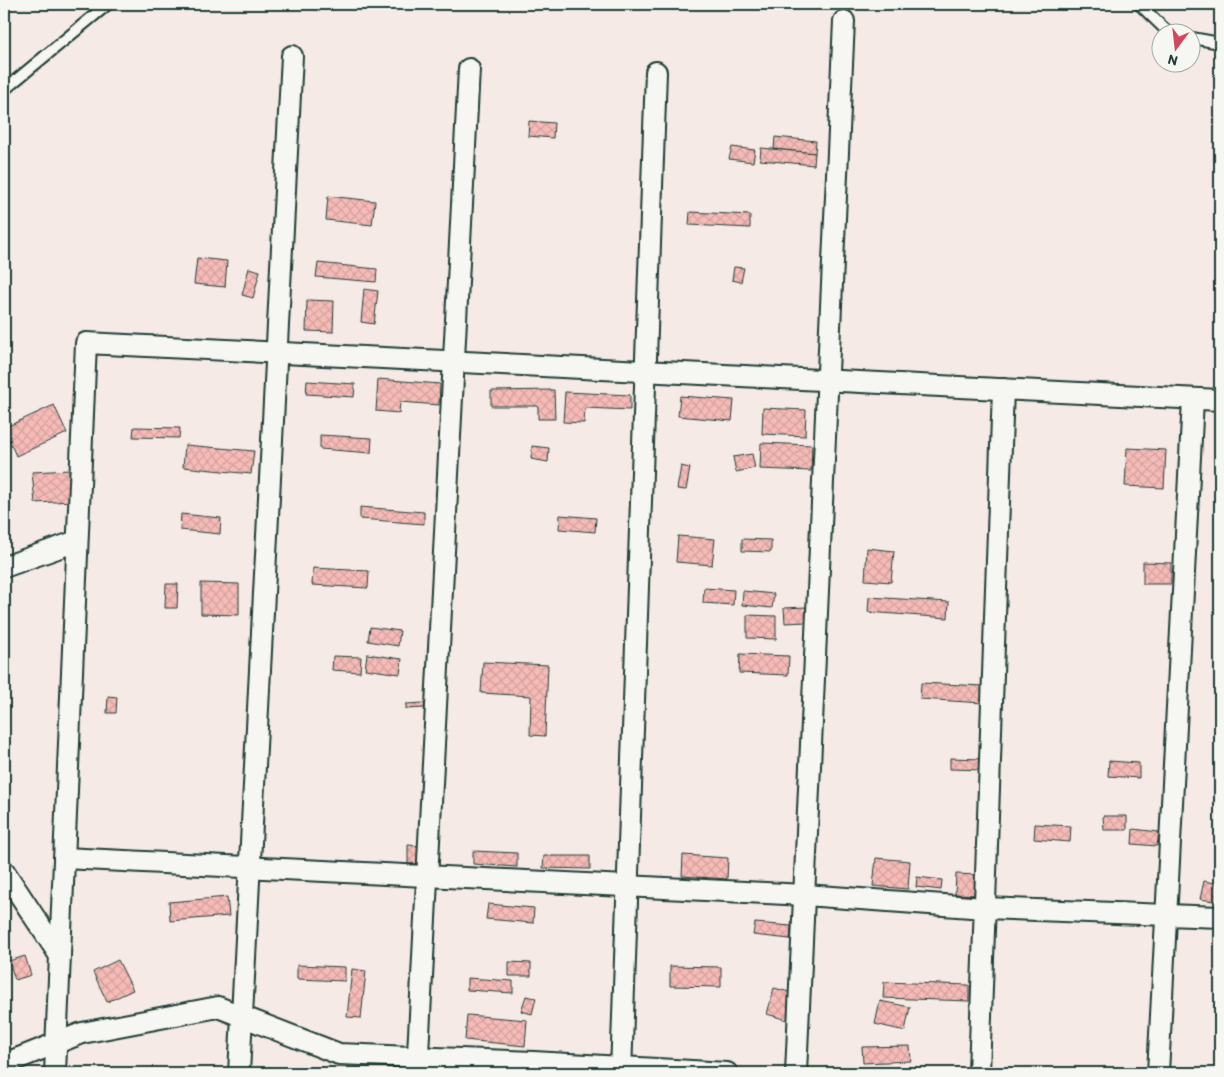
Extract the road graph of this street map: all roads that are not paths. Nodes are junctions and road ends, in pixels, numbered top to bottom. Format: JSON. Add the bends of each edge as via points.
{"nodes":[{"id":1,"x":108,"y":4,"type":"edge"},
{"id":2,"x":1138,"y":4,"type":"edge"},
{"id":3,"x":844,"y":21,"type":"dead end"},
{"id":4,"x":1157,"y":22,"type":"edge"},
{"id":5,"x":1202,"y":40,"type":"edge"},
{"id":6,"x":1220,"y":43,"type":"edge"},
{"id":7,"x":292,"y":56,"type":"dead end"},
{"id":8,"x":469,"y":69,"type":"dead end"},
{"id":9,"x":656,"y":72,"type":"dead end"},
{"id":10,"x":4,"y":90,"type":"edge"},
{"id":11,"x":277,"y":352,"type":"junction"},
{"id":12,"x":454,"y":361,"type":"junction"},
{"id":13,"x":645,"y":371,"type":"junction"},
{"id":14,"x":828,"y":380,"type":"junction"},
{"id":15,"x":1003,"y":390,"type":"junction"},
{"id":16,"x":1193,"y":399,"type":"junction"},
{"id":17,"x":1220,"y":400,"type":"edge"},
{"id":18,"x":77,"y":541,"type":"junction"},
{"id":19,"x":4,"y":567,"type":"edge"},
{"id":20,"x":64,"y":858,"type":"junction"},
{"id":21,"x":250,"y":867,"type":"junction"},
{"id":22,"x":427,"y":876,"type":"junction"},
{"id":23,"x":7,"y":881,"type":"edge"},
{"id":24,"x":628,"y":886,"type":"junction"},
{"id":25,"x":805,"y":895,"type":"junction"},
{"id":26,"x":985,"y":908,"type":"junction"},
{"id":27,"x":1166,"y":915,"type":"junction"},
{"id":28,"x":1220,"y":917,"type":"edge"},
{"id":29,"x":60,"y":956,"type":"junction"},
{"id":30,"x":242,"y":1016,"type":"junction"},
{"id":31,"x":56,"y":1044,"type":"junction"},
{"id":32,"x":4,"y":1064,"type":"edge"},
{"id":33,"x":417,"y":1065,"type":"edge"},
{"id":34,"x":621,"y":1070,"type":"edge"},
{"id":35,"x":55,"y":1073,"type":"edge"},
{"id":36,"x":239,"y":1073,"type":"edge"},
{"id":37,"x":727,"y":1073,"type":"edge"},
{"id":38,"x":796,"y":1073,"type":"edge"},
{"id":39,"x":979,"y":1073,"type":"edge"},
{"id":40,"x":1158,"y":1073,"type":"edge"}],
"edges":[{"from":1,"to":10,"type":"lane"},
{"from":2,"to":4,"type":"lane"},
{"from":3,"to":14,"type":"street"},
{"from":5,"to":6,"type":"lane"},
{"from":7,"to":11,"type":"street"},
{"from":8,"to":12,"type":"street"},
{"from":9,"to":13,"type":"street"},
{"from":11,"to":12,"type":"street"},
{"from":11,"to":18,"type":"street","via":[[86,342]]},
{"from":11,"to":21,"type":"street"},
{"from":12,"to":13,"type":"street"},
{"from":12,"to":22,"type":"street"},
{"from":13,"to":14,"type":"street"},
{"from":13,"to":24,"type":"street"},
{"from":14,"to":15,"type":"street"},
{"from":14,"to":25,"type":"street"},
{"from":15,"to":16,"type":"street"},
{"from":15,"to":26,"type":"street"},
{"from":16,"to":17,"type":"street"},
{"from":16,"to":27,"type":"street"},
{"from":18,"to":19,"type":"street"},
{"from":18,"to":20,"type":"street"},
{"from":20,"to":21,"type":"street"},
{"from":20,"to":29,"type":"street"},
{"from":21,"to":22,"type":"street"},
{"from":21,"to":30,"type":"street"},
{"from":22,"to":24,"type":"street"},
{"from":22,"to":33,"type":"street"},
{"from":23,"to":29,"type":"street"},
{"from":24,"to":25,"type":"street"},
{"from":24,"to":34,"type":"street"},
{"from":25,"to":26,"type":"street"},
{"from":25,"to":38,"type":"street"},
{"from":26,"to":27,"type":"street"},
{"from":26,"to":39,"type":"street"},
{"from":27,"to":28,"type":"street"},
{"from":27,"to":40,"type":"street"},
{"from":29,"to":31,"type":"street"},
{"from":30,"to":31,"type":"street","via":[[218,1007],[82,1033]]},
{"from":30,"to":33,"type":"street","via":[[339,1054]]},
{"from":30,"to":36,"type":"street"},
{"from":31,"to":32,"type":"street"},
{"from":31,"to":35,"type":"street"},
{"from":33,"to":34,"type":"street"},
{"from":34,"to":37,"type":"street"}]}
